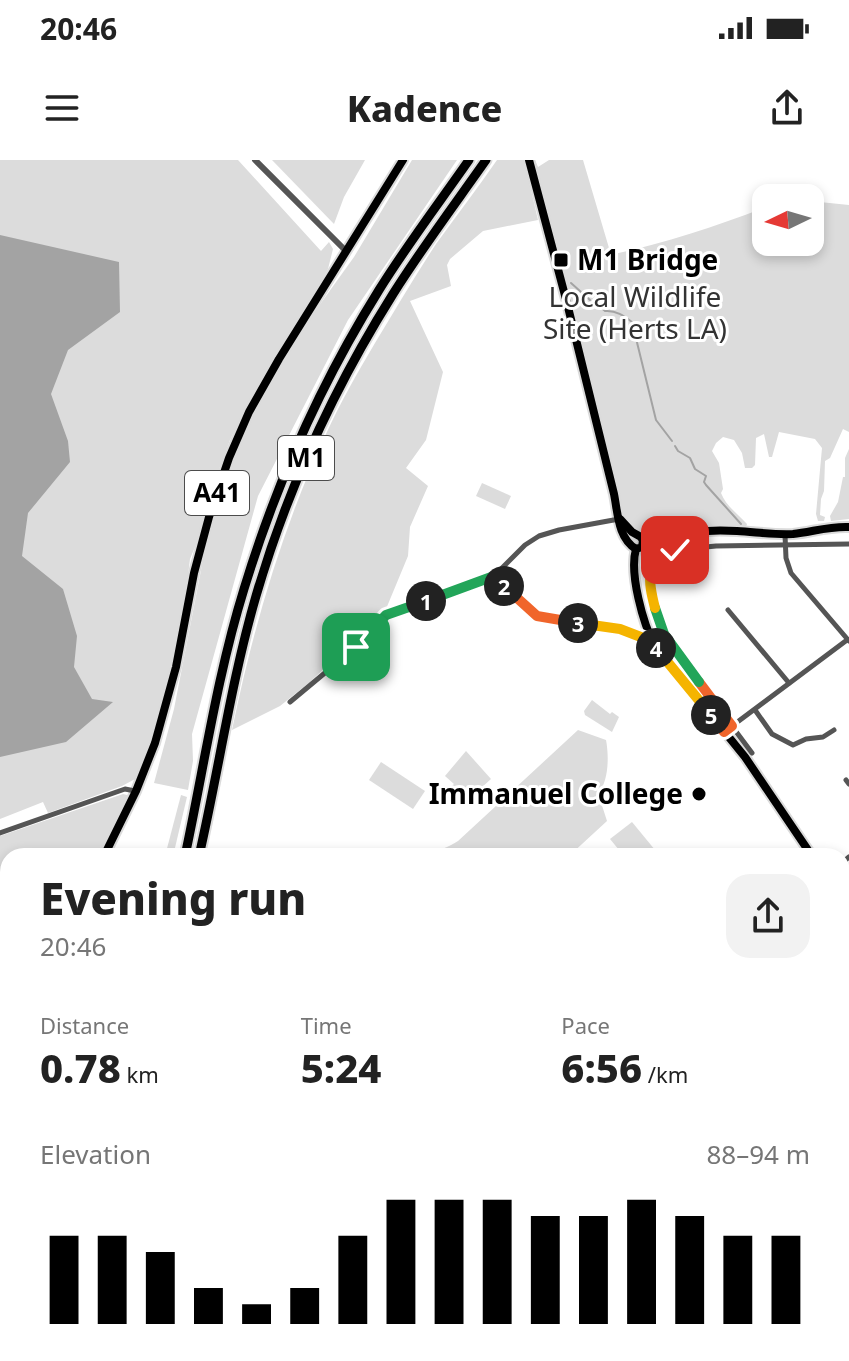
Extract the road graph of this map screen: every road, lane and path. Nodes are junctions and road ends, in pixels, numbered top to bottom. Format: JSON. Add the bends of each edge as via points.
{"nodes":[{"id":1,"x":255,"y":160,"type":"edge"},
{"id":2,"x":403,"y":160,"type":"edge"},
{"id":3,"x":469,"y":160,"type":"edge"},
{"id":4,"x":486,"y":160,"type":"edge"},
{"id":5,"x":529,"y":160,"type":"edge"},
{"id":6,"x":346,"y":251,"type":"junction"},
{"id":7,"x":620,"y":519,"type":"junction"},
{"id":8,"x":849,"y":527,"type":"edge"},
{"id":9,"x":785,"y":534,"type":"junction"},
{"id":10,"x":636,"y":542,"type":"junction"},
{"id":11,"x":849,"y":544,"type":"edge"},
{"id":12,"x":785,"y":546,"type":"junction"},
{"id":13,"x":494,"y":576,"type":"junction"},
{"id":14,"x":728,"y":610,"type":"dead end"},
{"id":15,"x":650,"y":638,"type":"junction"},
{"id":16,"x":848,"y":638,"type":"edge"},
{"id":17,"x":789,"y":683,"type":"junction"},
{"id":18,"x":290,"y":702,"type":"dead end"},
{"id":19,"x":755,"y":710,"type":"junction"},
{"id":20,"x":728,"y":729,"type":"junction"},
{"id":21,"x":834,"y":730,"type":"dead end"},
{"id":22,"x":752,"y":753,"type":"dead end"},
{"id":23,"x":136,"y":791,"type":"junction"},
{"id":24,"x":0,"y":833,"type":"edge"},
{"id":25,"x":108,"y":848,"type":"edge"},
{"id":26,"x":187,"y":848,"type":"edge"},
{"id":27,"x":201,"y":848,"type":"edge"},
{"id":28,"x":807,"y":848,"type":"edge"}],
"edges":[{"from":1,"to":6,"type":"street"},
{"from":2,"to":6,"type":"main road","number":"A41"},
{"from":3,"to":26,"type":"highway","number":"M1","via":[[365,313],[284,476],[227,649]]},
{"from":4,"to":27,"type":"highway","number":"M1","via":[[377,320],[296,481],[244,638]]},
{"from":5,"to":7,"type":"main road"},
{"from":6,"to":23,"type":"main road","number":"A41","via":[[249,412],[229,458],[194,573],[167,705]]},
{"from":7,"to":10,"type":"main road"},
{"from":7,"to":13,"type":"street","via":[[539,536]]},
{"from":8,"to":9,"type":"main road"},
{"from":9,"to":10,"type":"main road","via":[[695,532]]},
{"from":9,"to":12,"type":"street"},
{"from":10,"to":15,"type":"main road","via":[[634,575]]},
{"from":11,"to":12,"type":"street"},
{"from":12,"to":16,"type":"street","via":[[791,573]]},
{"from":12,"to":20,"type":"street","via":[[675,550],[658,559],[651,572],[650,588],[664,634]]},
{"from":13,"to":15,"type":"street","via":[[537,616]]},
{"from":13,"to":18,"type":"street","via":[[386,615]]},
{"from":14,"to":17,"type":"street"},
{"from":15,"to":20,"type":"main road","via":[[683,683]]},
{"from":16,"to":17,"type":"street"},
{"from":17,"to":19,"type":"street"},
{"from":19,"to":20,"type":"street"},
{"from":19,"to":21,"type":"street","via":[[772,734],[793,745]]},
{"from":20,"to":22,"type":"street"},
{"from":20,"to":28,"type":"main road"},
{"from":23,"to":24,"type":"street","via":[[125,789]]},
{"from":23,"to":25,"type":"main road","number":"A41"}]}
